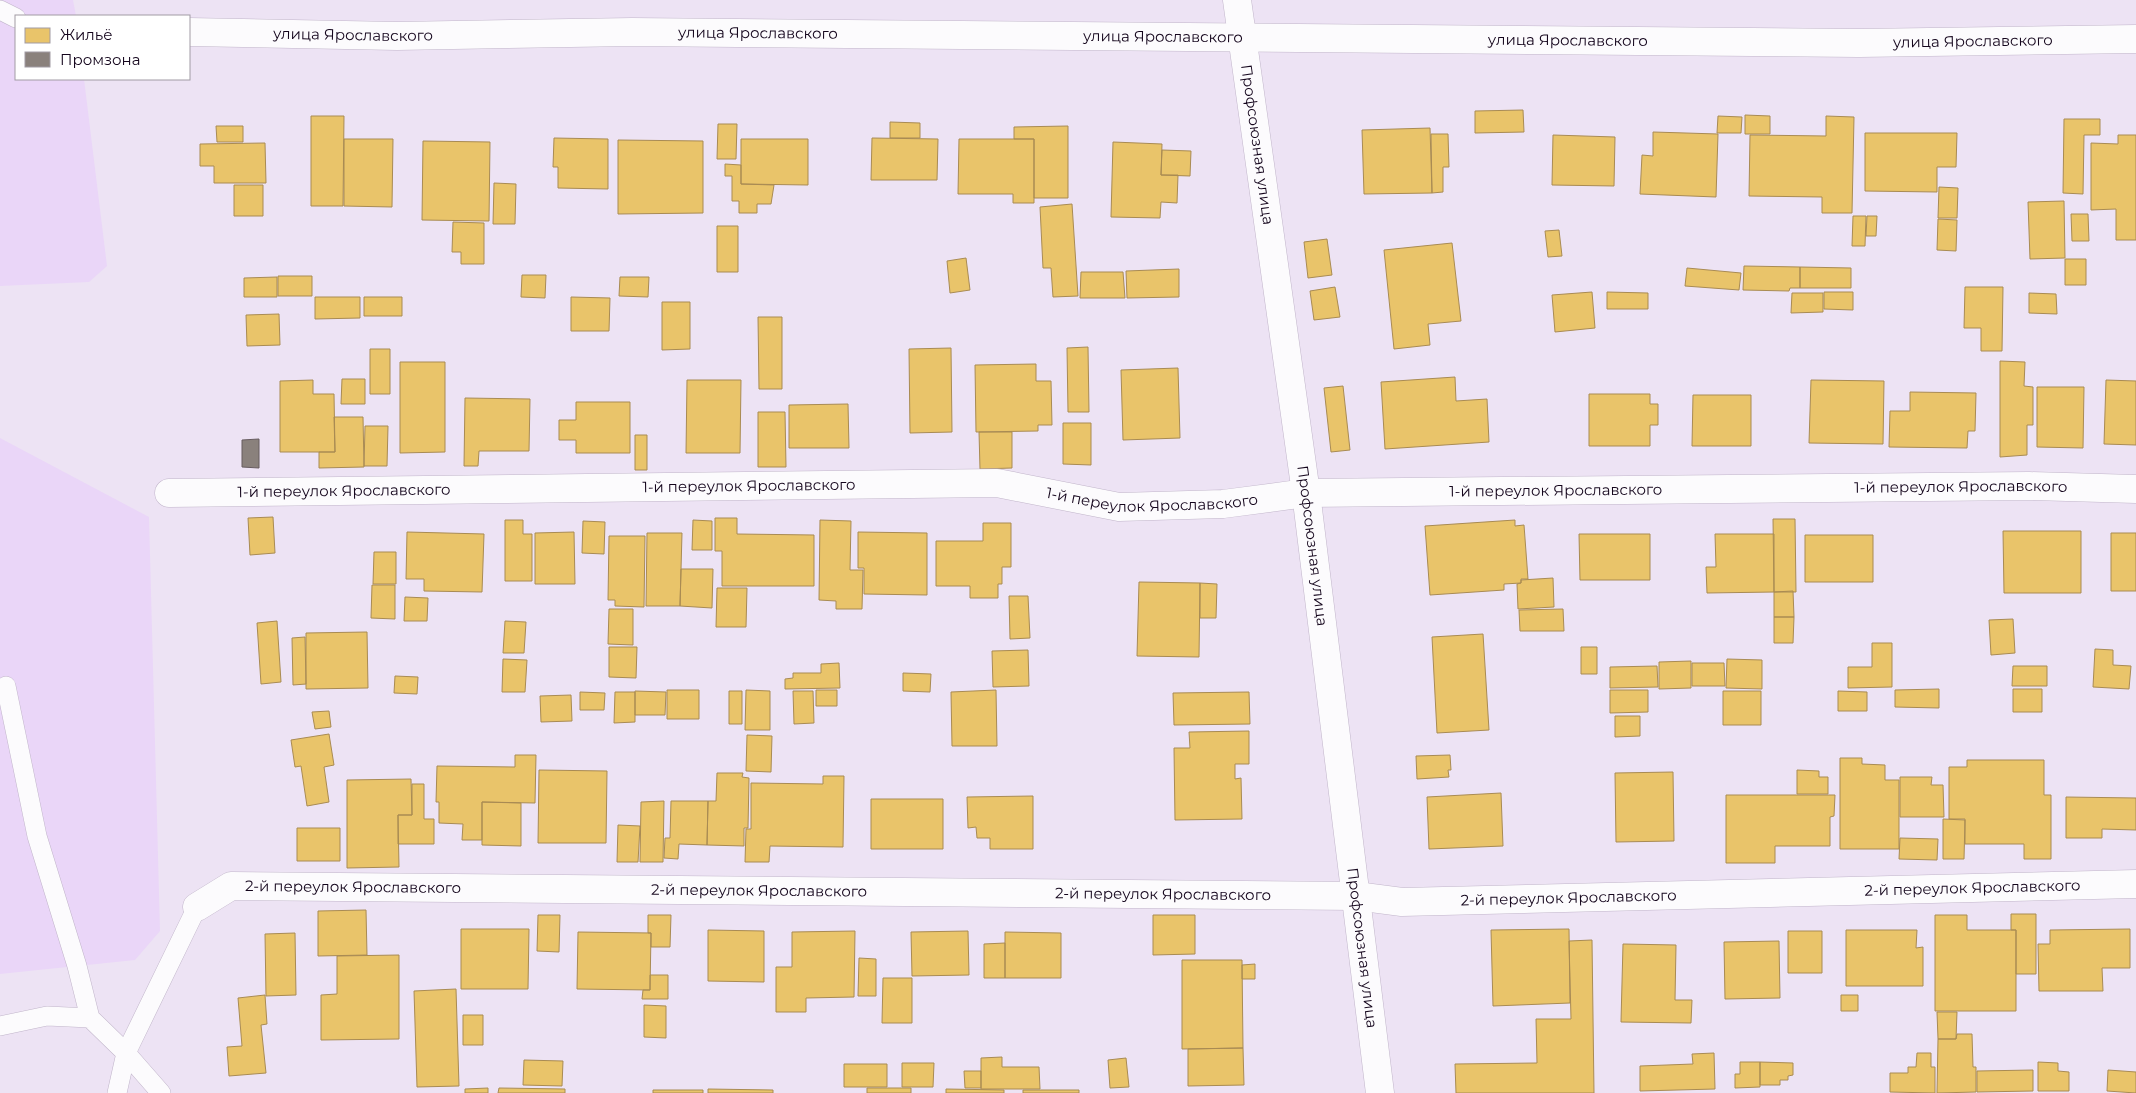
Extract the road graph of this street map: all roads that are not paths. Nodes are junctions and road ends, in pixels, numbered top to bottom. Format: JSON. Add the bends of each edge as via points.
{"nodes":[{"id":1,"x":1237,"y":0,"type":"edge"},
{"id":2,"x":0,"y":10,"type":"edge"},
{"id":3,"x":15,"y":18,"type":"edge"},
{"id":4,"x":190,"y":32,"type":"edge"},
{"id":5,"x":1242,"y":38,"type":"junction"},
{"id":6,"x":2136,"y":39,"type":"edge"},
{"id":7,"x":2136,"y":490,"type":"edge"},
{"id":8,"x":169,"y":493,"type":"dead end"},
{"id":9,"x":1306,"y":494,"type":"junction"},
{"id":10,"x":6,"y":686,"type":"dead end"},
{"id":11,"x":2136,"y":884,"type":"edge"},
{"id":12,"x":1356,"y":896,"type":"junction"},
{"id":13,"x":197,"y":907,"type":"joint"},
{"id":14,"x":90,"y":1018,"type":"junction"},
{"id":15,"x":0,"y":1026,"type":"edge"},
{"id":16,"x":126,"y":1053,"type":"junction"},
{"id":17,"x":118,"y":1093,"type":"edge"},
{"id":18,"x":160,"y":1093,"type":"edge"},
{"id":19,"x":1380,"y":1093,"type":"edge"}],
"edges":[{"from":1,"to":5,"type":"street","name":"Профсоюзная улица"},
{"from":2,"to":3,"type":"lane"},
{"from":4,"to":5,"type":"street","name":"улица Ярославского","via":[[397,36],[632,32]]},
{"from":5,"to":6,"type":"street","name":"улица Ярославского","via":[[1860,43]]},
{"from":5,"to":9,"type":"street","name":"Профсоюзная улица"},
{"from":7,"to":9,"type":"street","name":"1-й переулок Ярославского","via":[[2029,486]]},
{"from":8,"to":9,"type":"street","name":"1-й переулок Ярославского","via":[[996,483],[1119,507],[1222,504]]},
{"from":9,"to":12,"type":"street","name":"Профсоюзная улица"},
{"from":10,"to":14,"type":"lane","via":[[37,836]]},
{"from":11,"to":12,"type":"street","name":"2-й переулок Ярославского","via":[[1402,902]]},
{"from":12,"to":13,"type":"street","name":"2-й переулок Ярославского","via":[[231,886]]},
{"from":12,"to":19,"type":"street","name":"Профсоюзная улица"},
{"from":13,"to":16,"type":"lane"},
{"from":14,"to":15,"type":"lane","via":[[47,1016]]},
{"from":14,"to":16,"type":"lane"},
{"from":16,"to":17,"type":"lane"},
{"from":16,"to":18,"type":"lane"}]}
